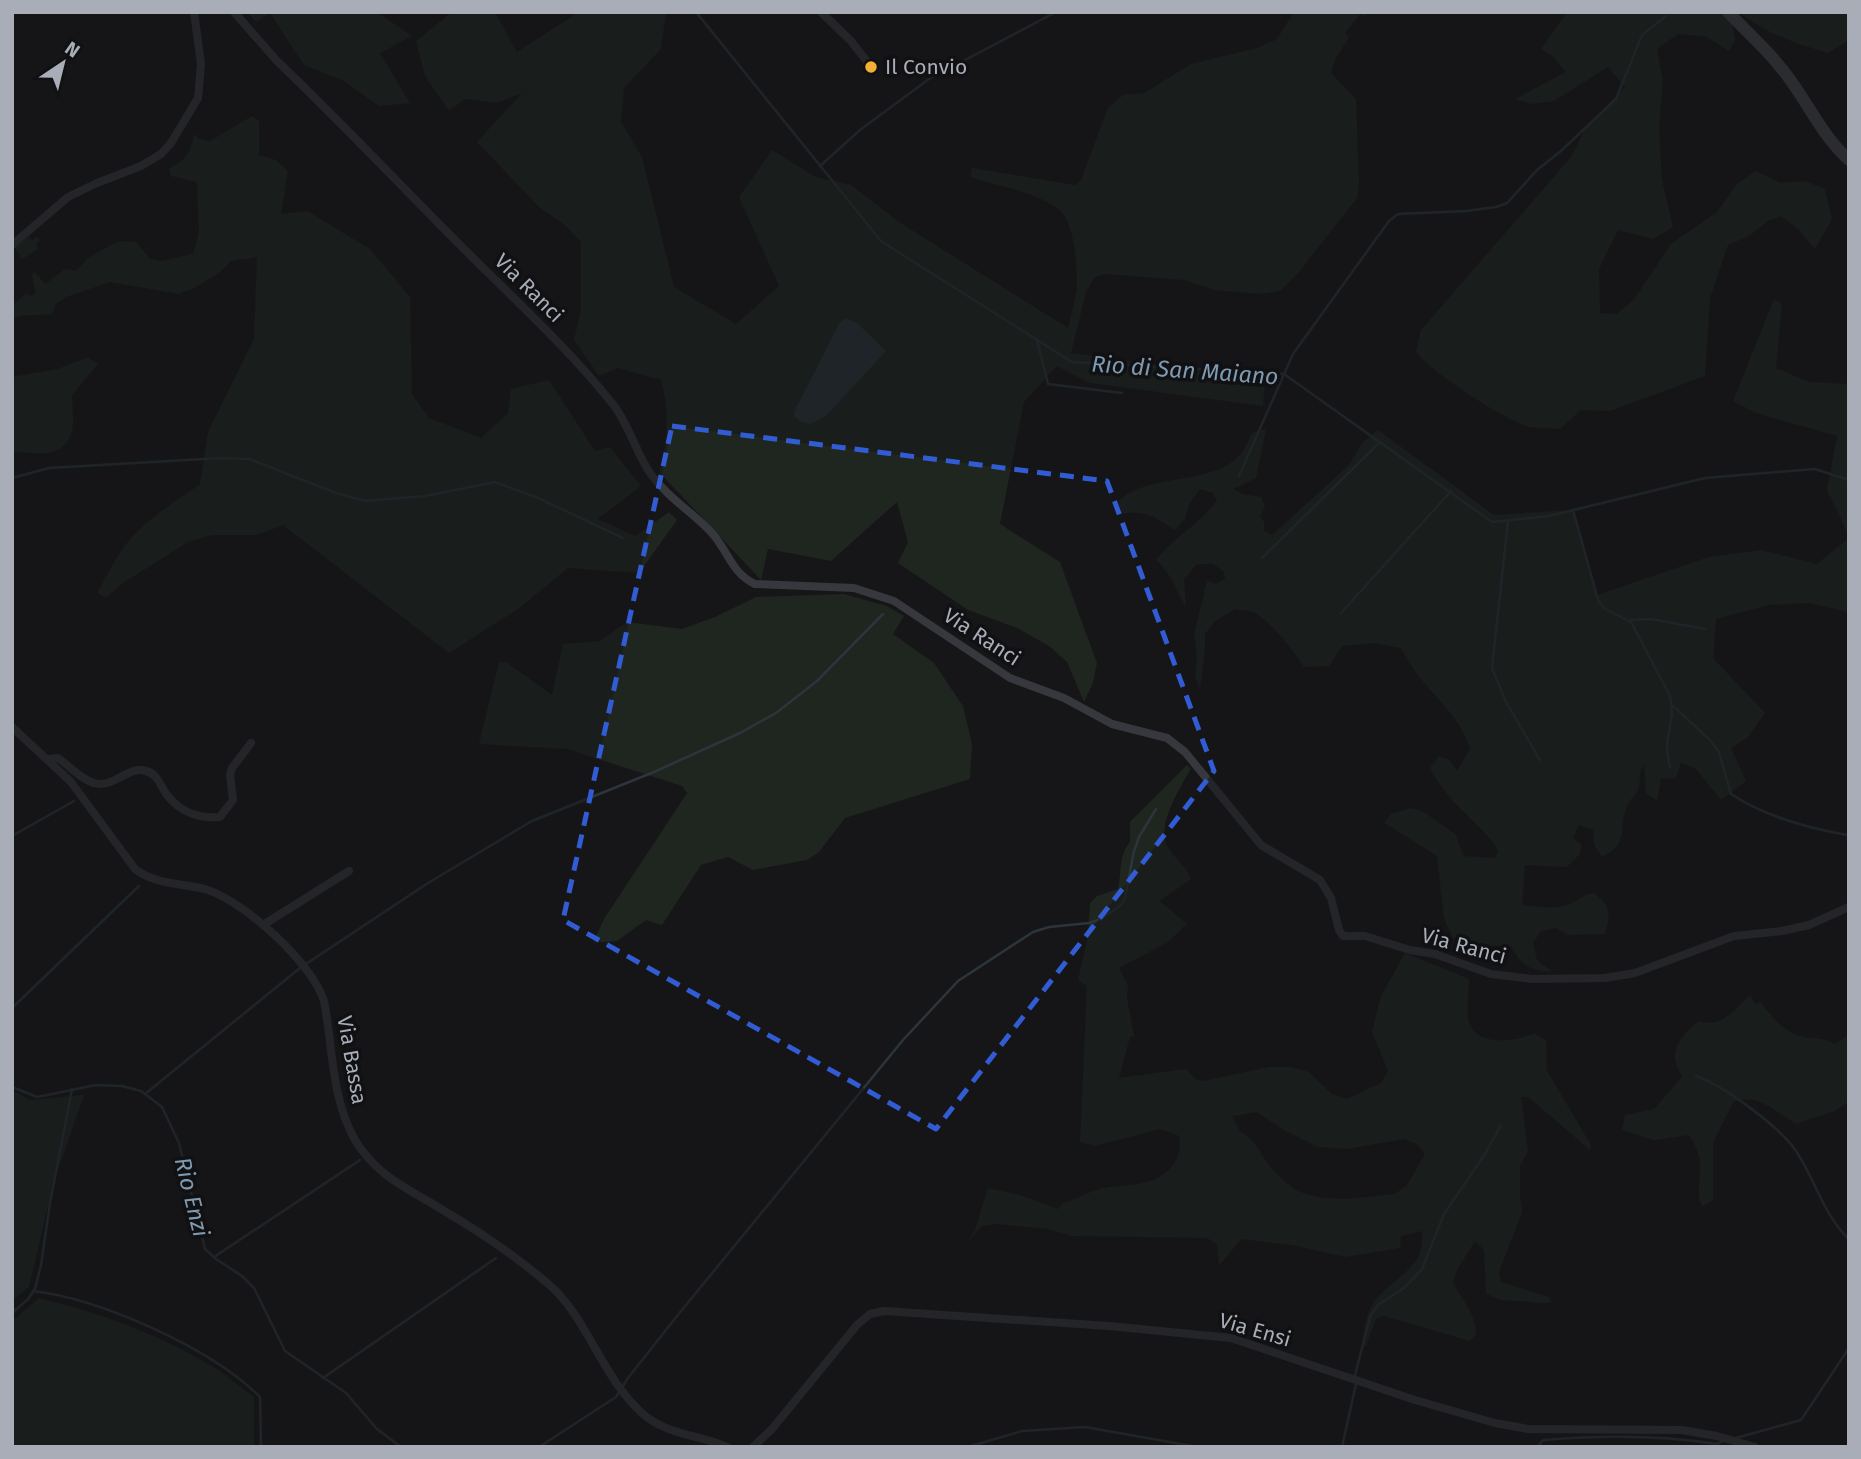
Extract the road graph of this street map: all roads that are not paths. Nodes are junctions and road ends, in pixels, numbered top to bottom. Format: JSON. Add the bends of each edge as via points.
{"nodes":[{"id":1,"x":194,"y":12,"type":"edge"},
{"id":2,"x":234,"y":12,"type":"edge"},
{"id":3,"x":821,"y":12,"type":"edge"},
{"id":4,"x":1728,"y":12,"type":"edge"},
{"id":5,"x":869,"y":64,"type":"dead end"},
{"id":6,"x":1849,"y":160,"type":"edge"},
{"id":7,"x":12,"y":245,"type":"edge"},
{"id":8,"x":12,"y":727,"type":"edge"},
{"id":9,"x":251,"y":743,"type":"dead end"},
{"id":10,"x":48,"y":759,"type":"junction"},
{"id":11,"x":349,"y":871,"type":"dead end"},
{"id":12,"x":1849,"y":907,"type":"edge"},
{"id":13,"x":263,"y":925,"type":"junction"},
{"id":14,"x":727,"y":1447,"type":"edge"},
{"id":15,"x":753,"y":1447,"type":"edge"},
{"id":16,"x":1755,"y":1447,"type":"edge"}],
"edges":[{"from":1,"to":7,"type":"street","via":[[201,64],[198,98],[171,143],[141,166],[68,197]]},
{"from":2,"to":12,"type":"street","name":"Via Ranci","via":[[277,61],[562,346],[624,420],[651,475],[711,532],[744,579],[755,584],[854,588],[894,601],[1010,678],[1063,698],[1112,724],[1167,738],[1185,752],[1261,845],[1320,880],[1343,936],[1365,936],[1491,974],[1532,979],[1605,978],[1635,973],[1734,936],[1796,929]]},
{"from":3,"to":5,"type":"street"},
{"from":4,"to":6,"type":"street","via":[[1778,65]]},
{"from":8,"to":10,"type":"street","name":"Via Bassa"},
{"from":9,"to":10,"type":"street","via":[[232,768],[233,800],[220,817],[209,818],[180,808],[146,771],[139,769],[102,785],[91,783],[58,758]]},
{"from":10,"to":13,"type":"street","name":"Via Bassa","via":[[91,807],[135,869],[158,880],[209,891]]},
{"from":11,"to":13,"type":"street"},
{"from":13,"to":14,"type":"street","name":"Via Bassa","via":[[320,989],[346,1122],[367,1157],[394,1182],[448,1213],[558,1292],[621,1389],[645,1416]]},
{"from":15,"to":16,"type":"street","name":"Via Ensi","via":[[857,1325],[870,1314],[884,1311],[1203,1333],[1495,1423],[1528,1429],[1682,1430]]}]}
